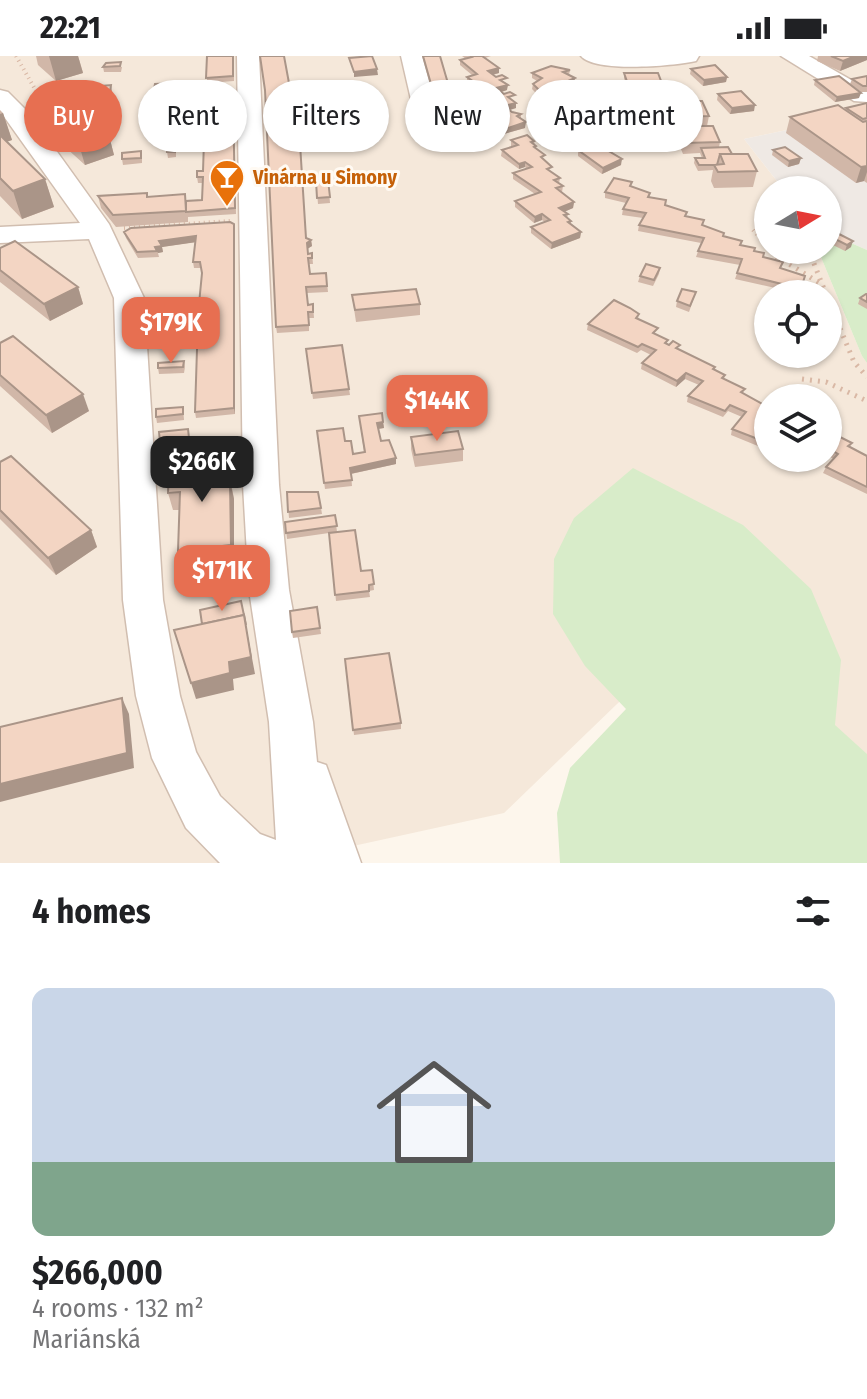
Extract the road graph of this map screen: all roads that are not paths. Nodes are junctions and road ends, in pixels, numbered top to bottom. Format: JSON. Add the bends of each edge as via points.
{"nodes":[{"id":1,"x":248,"y":56,"type":"edge"},
{"id":2,"x":412,"y":56,"type":"edge"},
{"id":3,"x":592,"y":56,"type":"edge"},
{"id":4,"x":688,"y":56,"type":"edge"},
{"id":5,"x":792,"y":56,"type":"edge"},
{"id":6,"x":418,"y":80,"type":"edge"},
{"id":7,"x":862,"y":96,"type":"edge"},
{"id":8,"x":0,"y":97,"type":"edge"},
{"id":9,"x":99,"y":230,"type":"junction"},
{"id":10,"x":0,"y":235,"type":"edge"},
{"id":11,"x":291,"y":722,"type":"junction"},
{"id":12,"x":272,"y":863,"type":"edge"},
{"id":13,"x":302,"y":863,"type":"edge"},
{"id":14,"x":336,"y":863,"type":"edge"}],
"edges":[{"from":1,"to":11,"type":"street","via":[[261,485],[279,662]]},
{"from":2,"to":6,"type":"street"},
{"from":3,"to":4,"type":"street","via":[[638,61]]},
{"from":5,"to":7,"type":"street"},
{"from":8,"to":9,"type":"street"},
{"from":9,"to":10,"type":"street"},
{"from":9,"to":12,"type":"street","via":[[129,298],[133,324],[143,600],[158,696],[175,758],[203,812],[243,851]]},
{"from":11,"to":13,"type":"street"},
{"from":11,"to":14,"type":"street"}]}
